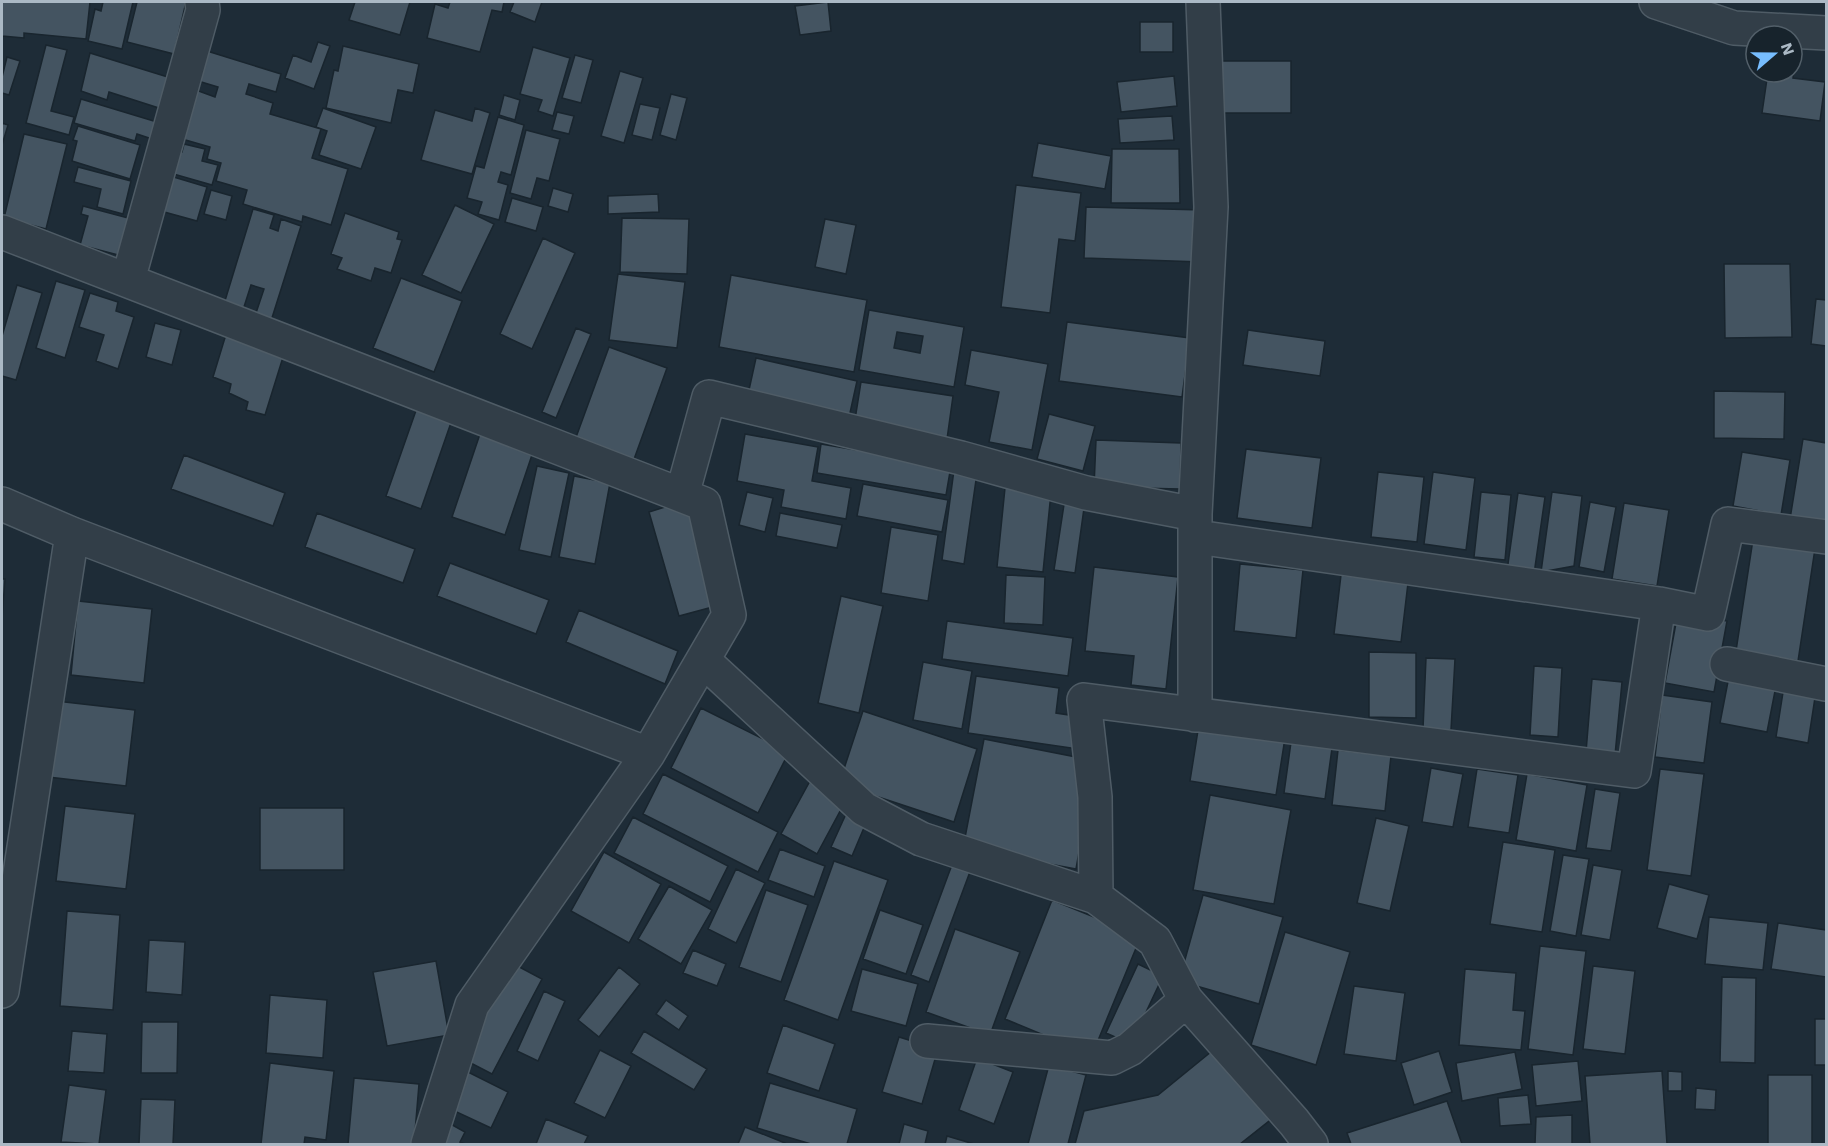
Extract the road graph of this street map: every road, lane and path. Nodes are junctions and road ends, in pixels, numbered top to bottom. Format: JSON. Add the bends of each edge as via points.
{"nodes":[{"id":1,"x":202,"y":2,"type":"edge"},
{"id":2,"x":1203,"y":2,"type":"edge"},
{"id":3,"x":1656,"y":2,"type":"edge"},
{"id":4,"x":1827,"y":33,"type":"edge"},
{"id":5,"x":2,"y":232,"type":"edge"},
{"id":6,"x":128,"y":280,"type":"junction"},
{"id":7,"x":682,"y":495,"type":"junction"},
{"id":8,"x":2,"y":504,"type":"edge"},
{"id":9,"x":1196,"y":526,"type":"junction"},
{"id":10,"x":72,"y":534,"type":"junction"},
{"id":11,"x":1827,"y":537,"type":"edge"},
{"id":12,"x":1659,"y":604,"type":"junction"},
{"id":13,"x":704,"y":661,"type":"junction"},
{"id":14,"x":1727,"y":664,"type":"dead end"},
{"id":15,"x":1827,"y":684,"type":"edge"},
{"id":16,"x":1195,"y":714,"type":"junction"},
{"id":17,"x":648,"y":754,"type":"junction"},
{"id":18,"x":1096,"y":897,"type":"junction"},
{"id":19,"x":2,"y":991,"type":"edge"},
{"id":20,"x":1186,"y":1000,"type":"junction"},
{"id":21,"x":927,"y":1041,"type":"dead end"},
{"id":22,"x":428,"y":1144,"type":"edge"},
{"id":23,"x":1311,"y":1144,"type":"edge"}],
"edges":[{"from":1,"to":6,"type":"street","via":[[203,10]]},
{"from":2,"to":9,"type":"street","via":[[1211,207]]},
{"from":3,"to":4,"type":"street","via":[[1734,28]]},
{"from":5,"to":6,"type":"street"},
{"from":6,"to":7,"type":"street"},
{"from":7,"to":9,"type":"street","via":[[709,397],[961,458]]},
{"from":7,"to":13,"type":"street","via":[[704,504],[729,615]]},
{"from":8,"to":10,"type":"street"},
{"from":9,"to":12,"type":"street"},
{"from":9,"to":16,"type":"street"},
{"from":10,"to":17,"type":"street"},
{"from":10,"to":19,"type":"street"},
{"from":11,"to":12,"type":"street","via":[[1728,524],[1708,614]]},
{"from":12,"to":16,"type":"street","via":[[1635,771]]},
{"from":13,"to":17,"type":"street"},
{"from":13,"to":18,"type":"street","via":[[864,809],[921,839]]},
{"from":14,"to":15,"type":"street"},
{"from":16,"to":18,"type":"street","via":[[1084,700],[1095,797]]},
{"from":17,"to":22,"type":"street","via":[[472,1005]]},
{"from":18,"to":20,"type":"street","via":[[1155,941]]},
{"from":20,"to":21,"type":"street","via":[[1130,1049],[1112,1058]]},
{"from":20,"to":23,"type":"street"}]}
